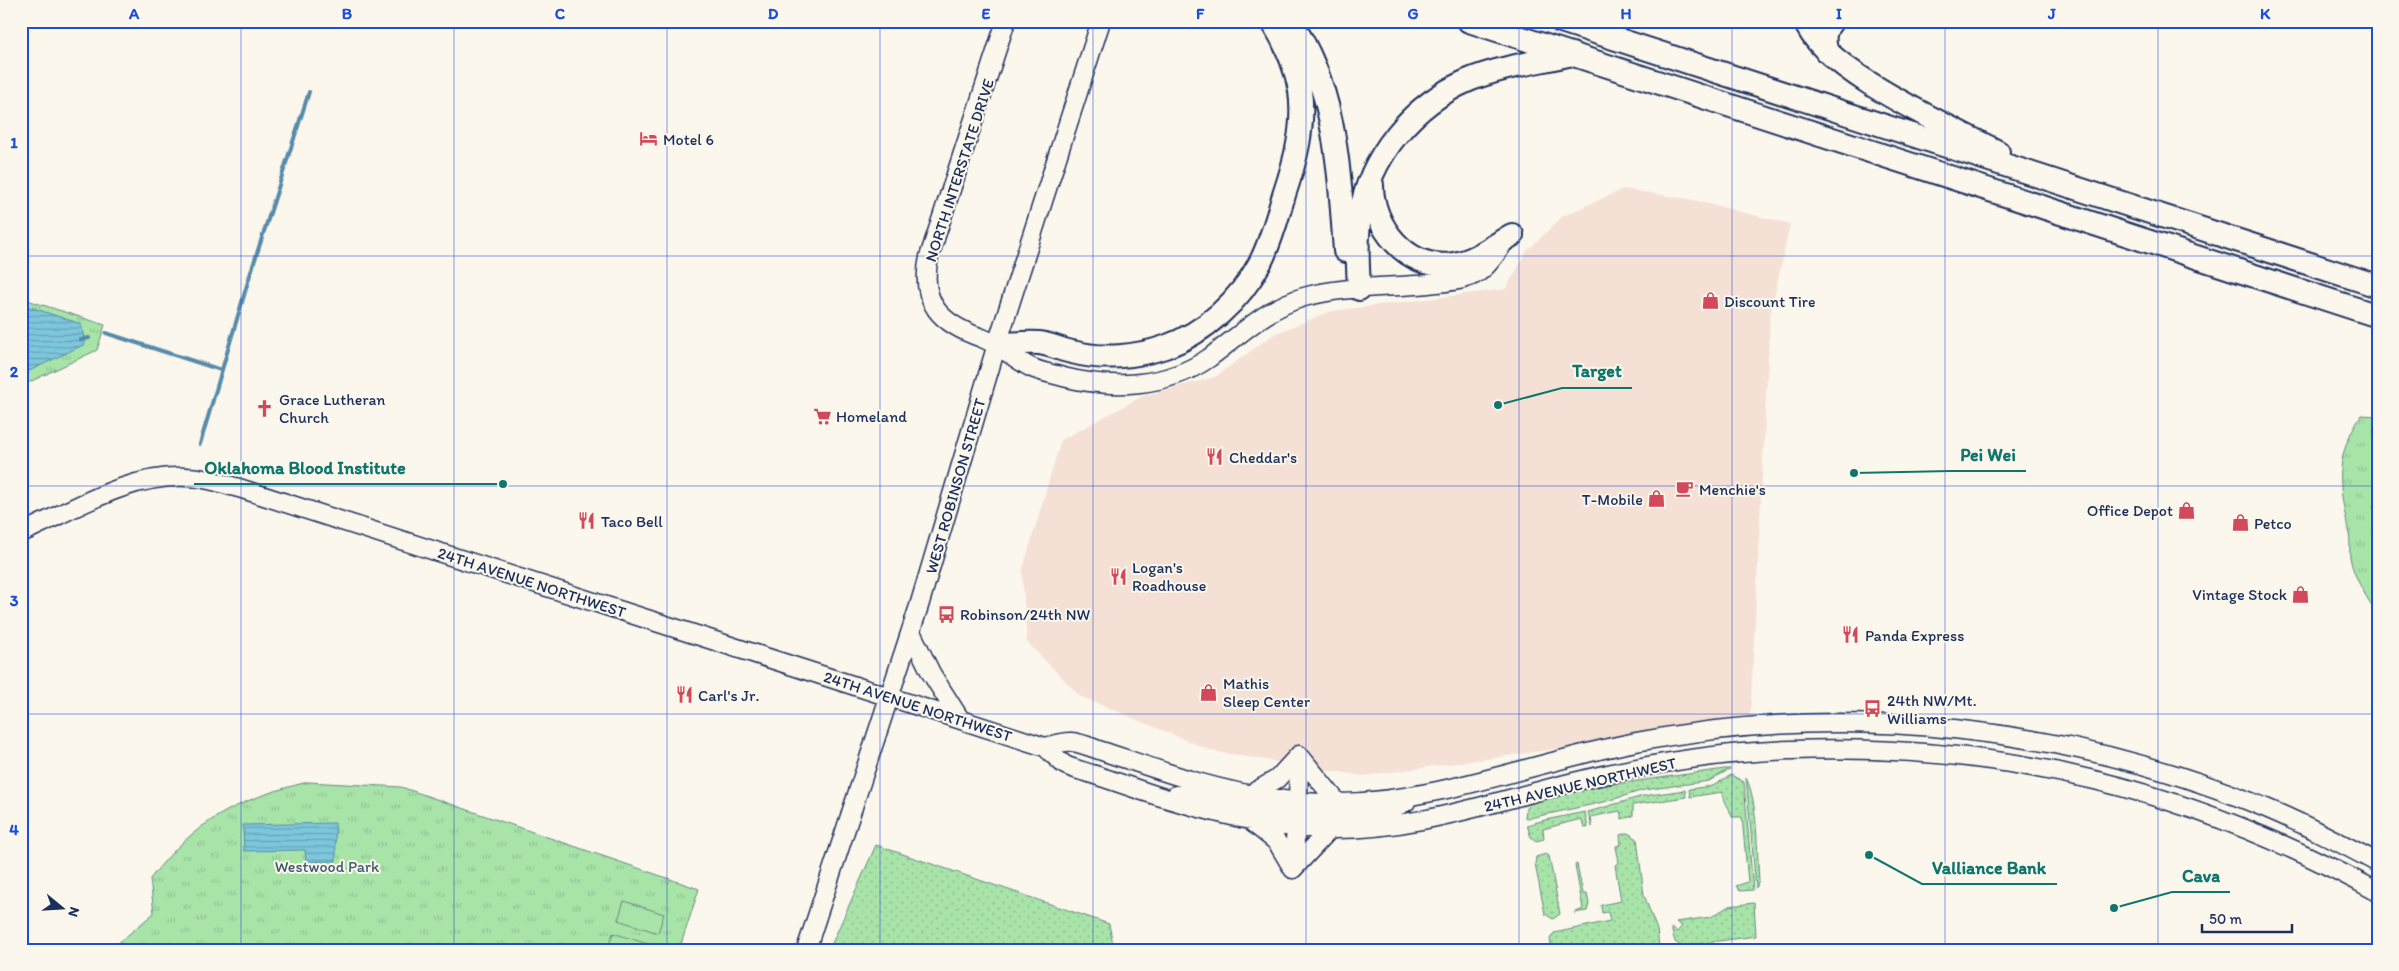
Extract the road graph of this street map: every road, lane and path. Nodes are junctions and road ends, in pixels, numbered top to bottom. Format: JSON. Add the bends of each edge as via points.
{"nodes":[{"id":1,"x":1006,"y":21,"type":"edge"},
{"id":2,"x":1100,"y":21,"type":"edge"},
{"id":3,"x":1272,"y":21,"type":"edge"},
{"id":4,"x":1290,"y":21,"type":"edge"},
{"id":5,"x":1469,"y":21,"type":"edge"},
{"id":6,"x":1561,"y":21,"type":"edge"},
{"id":7,"x":1805,"y":21,"type":"edge"},
{"id":8,"x":1832,"y":21,"type":"edge"},
{"id":9,"x":1826,"y":51,"type":"junction"},
{"id":10,"x":1572,"y":54,"type":"junction"},
{"id":11,"x":1372,"y":174,"type":"junction"},
{"id":12,"x":2052,"y":180,"type":"junction"},
{"id":13,"x":1512,"y":235,"type":"joint"},
{"id":14,"x":2378,"y":286,"type":"edge"},
{"id":15,"x":1354,"y":289,"type":"junction"},
{"id":16,"x":2378,"y":316,"type":"edge"},
{"id":17,"x":997,"y":344,"type":"junction"},
{"id":18,"x":21,"y":533,"type":"edge"},
{"id":19,"x":911,"y":632,"type":"junction"},
{"id":20,"x":889,"y":696,"type":"junction"},
{"id":21,"x":960,"y":719,"type":"junction"},
{"id":22,"x":1045,"y":747,"type":"junction"},
{"id":23,"x":1299,"y":754,"type":"junction"},
{"id":24,"x":1152,"y":794,"type":"junction"},
{"id":25,"x":1249,"y":795,"type":"junction"},
{"id":26,"x":1419,"y":796,"type":"junction"},
{"id":27,"x":1298,"y":802,"type":"junction"},
{"id":28,"x":1338,"y":803,"type":"junction"},
{"id":29,"x":1251,"y":821,"type":"junction"},
{"id":30,"x":1296,"y":827,"type":"junction"},
{"id":31,"x":1330,"y":829,"type":"junction"},
{"id":32,"x":2378,"y":863,"type":"edge"},
{"id":33,"x":1293,"y":869,"type":"junction"},
{"id":34,"x":2378,"y":892,"type":"edge"},
{"id":35,"x":806,"y":950,"type":"edge"}],
"edges":[{"from":1,"to":17,"type":"main road","name":"NORTH INTERSTATE DRIVE","via":[[926,274],[930,297],[947,322]]},
{"from":2,"to":17,"type":"main road","name":"WEST ROBINSON STREET"},
{"from":3,"to":17,"type":"highway","via":[[1287,49],[1300,92],[1298,147],[1269,243],[1260,264],[1233,300],[1196,332],[1166,346],[1139,353],[1093,356],[1040,343]]},
{"from":4,"to":15,"type":"highway","via":[[1314,66],[1332,125]]},
{"from":5,"to":10,"type":"highway"},
{"from":6,"to":12,"type":"highway"},
{"from":7,"to":9,"type":"highway"},
{"from":8,"to":9,"type":"highway","via":[[1824,35]]},
{"from":9,"to":12,"type":"highway","via":[[1895,97]]},
{"from":10,"to":11,"type":"highway","via":[[1499,71],[1448,91],[1407,122],[1387,146]]},
{"from":10,"to":16,"type":"highway"},
{"from":11,"to":13,"type":"highway","via":[[1372,197],[1384,230],[1394,242],[1419,259],[1452,264],[1473,259]]},
{"from":11,"to":15,"type":"highway","via":[[1360,217]]},
{"from":12,"to":14,"type":"highway"},
{"from":13,"to":15,"type":"main road","name":"NORTH INTERSTATE DRIVE","via":[[1479,272],[1456,281]]},
{"from":15,"to":17,"type":"main road","name":"NORTH INTERSTATE DRIVE","via":[[1316,294],[1286,304],[1250,326],[1206,360],[1164,378],[1140,384],[1086,383],[1056,375],[1031,368]]},
{"from":17,"to":19,"type":"main road","name":"WEST ROBINSON STREET"},
{"from":18,"to":20,"type":"main road","name":"24TH AVENUE NORTHWEST","via":[[118,489],[142,482],[188,477],[261,494]]},
{"from":19,"to":20,"type":"main road","name":"WEST ROBINSON STREET"},
{"from":19,"to":21,"type":"main road","via":[[931,674]]},
{"from":20,"to":21,"type":"main road","name":"24TH AVENUE NORTHWEST"},
{"from":20,"to":35,"type":"main road","name":"WEST ROBINSON STREET"},
{"from":21,"to":22,"type":"main road","name":"24TH AVENUE NORTHWEST"},
{"from":22,"to":24,"type":"main road","name":"24TH AVENUE NORTHWEST","via":[[1066,765]]},
{"from":22,"to":25,"type":"main road","name":"24TH AVENUE NORTHWEST","via":[[1071,742],[1196,782]]},
{"from":23,"to":25,"type":"main road","via":[[1277,779]]},
{"from":23,"to":27,"type":"main road"},
{"from":23,"to":28,"type":"main road"},
{"from":24,"to":27,"type":"main road","via":[[1200,796],[1274,812],[1288,811]]},
{"from":24,"to":29,"type":"main road","name":"24TH AVENUE NORTHWEST"},
{"from":25,"to":27,"type":"main road","name":"24TH AVENUE NORTHWEST"},
{"from":26,"to":28,"type":"main road","name":"24TH AVENUE NORTHWEST"},
{"from":26,"to":30,"type":"main road","via":[[1383,813],[1308,816],[1300,819]]},
{"from":26,"to":32,"type":"main road","name":"24TH AVENUE NORTHWEST","via":[[1582,754],[1673,736],[1796,724],[1904,725],[2031,740],[2133,762],[2267,809]]},
{"from":27,"to":28,"type":"main road","name":"24TH AVENUE NORTHWEST"},
{"from":29,"to":30,"type":"main road","name":"24TH AVENUE NORTHWEST"},
{"from":29,"to":33,"type":"main road","via":[[1277,842]]},
{"from":30,"to":31,"type":"main road","name":"24TH AVENUE NORTHWEST"},
{"from":30,"to":33,"type":"main road"},
{"from":31,"to":33,"type":"main road"},
{"from":31,"to":34,"type":"main road","name":"24TH AVENUE NORTHWEST","via":[[1431,819],[1587,778],[1695,758],[1779,750],[1896,750],[2040,767],[2144,792],[2277,841]]}]}
